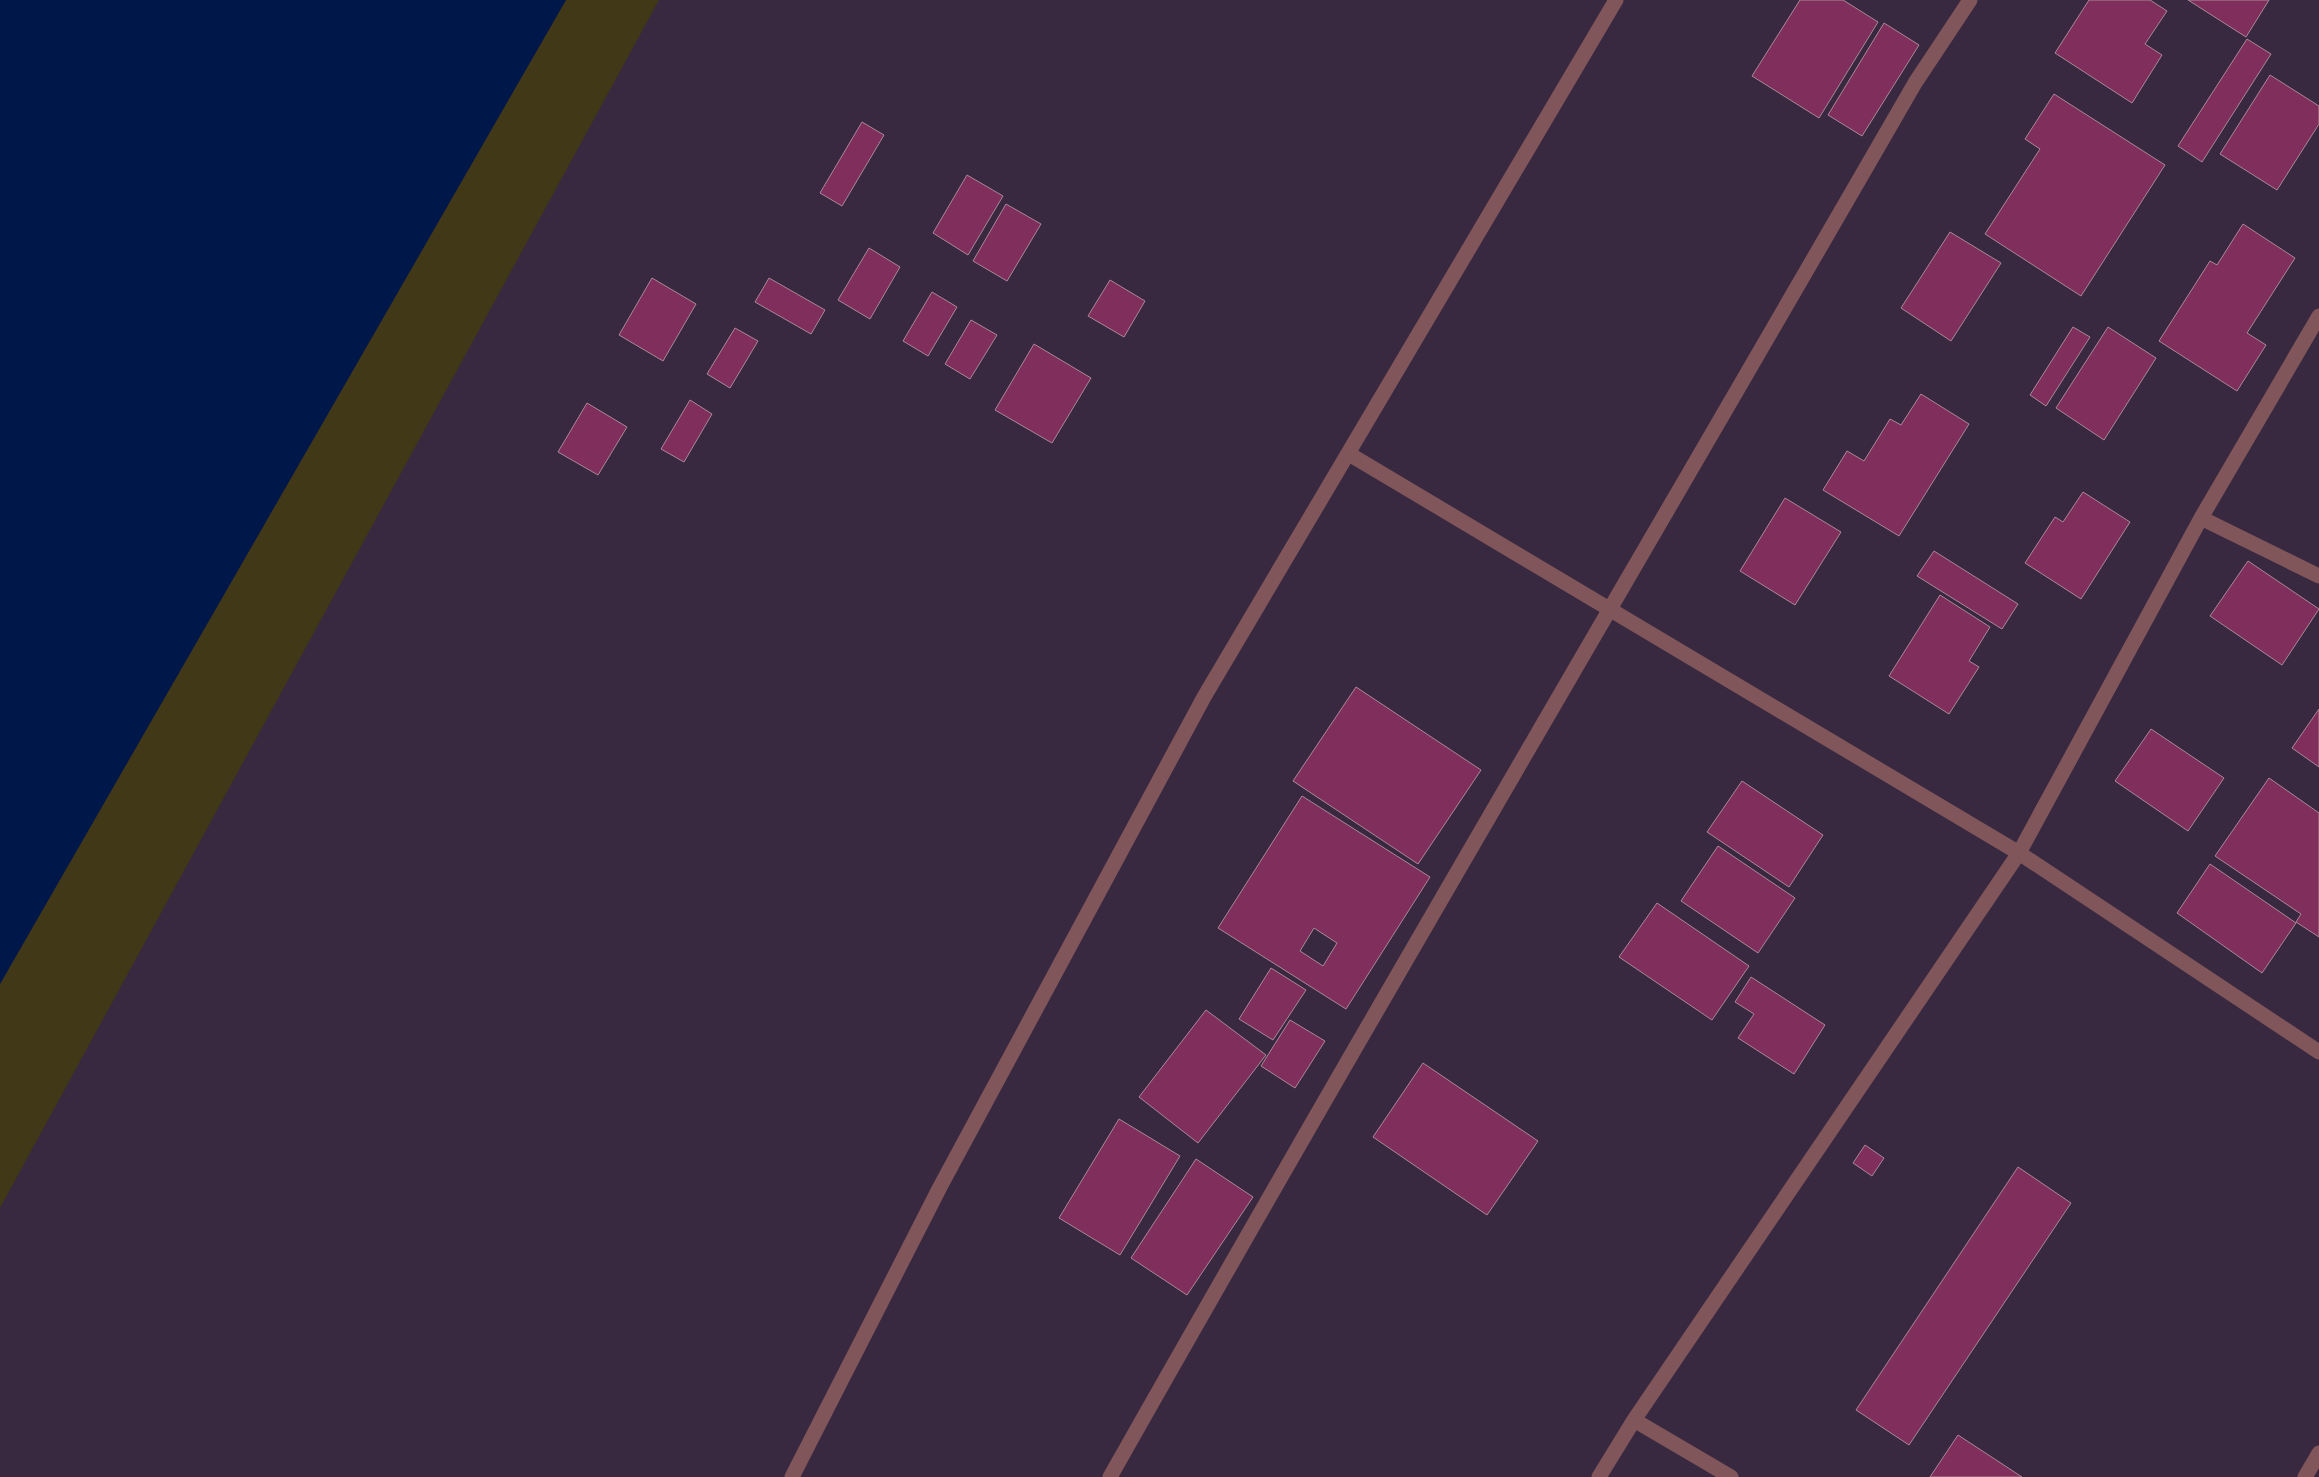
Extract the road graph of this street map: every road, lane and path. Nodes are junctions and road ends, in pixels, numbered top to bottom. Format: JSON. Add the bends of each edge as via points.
{"nodes":[{"id":1,"x":1616,"y":0,"type":"edge"},
{"id":2,"x":1970,"y":0,"type":"edge"},
{"id":3,"x":2319,"y":316,"type":"edge"},
{"id":4,"x":1349,"y":454,"type":"junction"},
{"id":5,"x":2201,"y":518,"type":"junction"},
{"id":6,"x":2319,"y":576,"type":"edge"},
{"id":7,"x":1610,"y":610,"type":"junction"},
{"id":8,"x":2019,"y":853,"type":"junction"},
{"id":9,"x":2319,"y":1052,"type":"edge"},
{"id":10,"x":1634,"y":1420,"type":"junction"},
{"id":11,"x":2319,"y":1453,"type":"edge"},
{"id":12,"x":792,"y":1477,"type":"edge"},
{"id":13,"x":1110,"y":1477,"type":"edge"},
{"id":14,"x":1599,"y":1477,"type":"edge"},
{"id":15,"x":1731,"y":1477,"type":"edge"},
{"id":16,"x":2304,"y":1477,"type":"edge"}],
"edges":[{"from":1,"to":4,"type":"street"},
{"from":2,"to":7,"type":"street","via":[[1915,83]]},
{"from":3,"to":5,"type":"street"},
{"from":4,"to":7,"type":"street"},
{"from":4,"to":12,"type":"street","via":[[1204,697],[940,1187]]},
{"from":5,"to":6,"type":"street"},
{"from":5,"to":8,"type":"street"},
{"from":7,"to":8,"type":"street"},
{"from":7,"to":13,"type":"street","via":[[1312,1120]]},
{"from":8,"to":9,"type":"street"},
{"from":8,"to":10,"type":"street"},
{"from":10,"to":14,"type":"street"},
{"from":10,"to":15,"type":"street"},
{"from":11,"to":16,"type":"street"}]}
